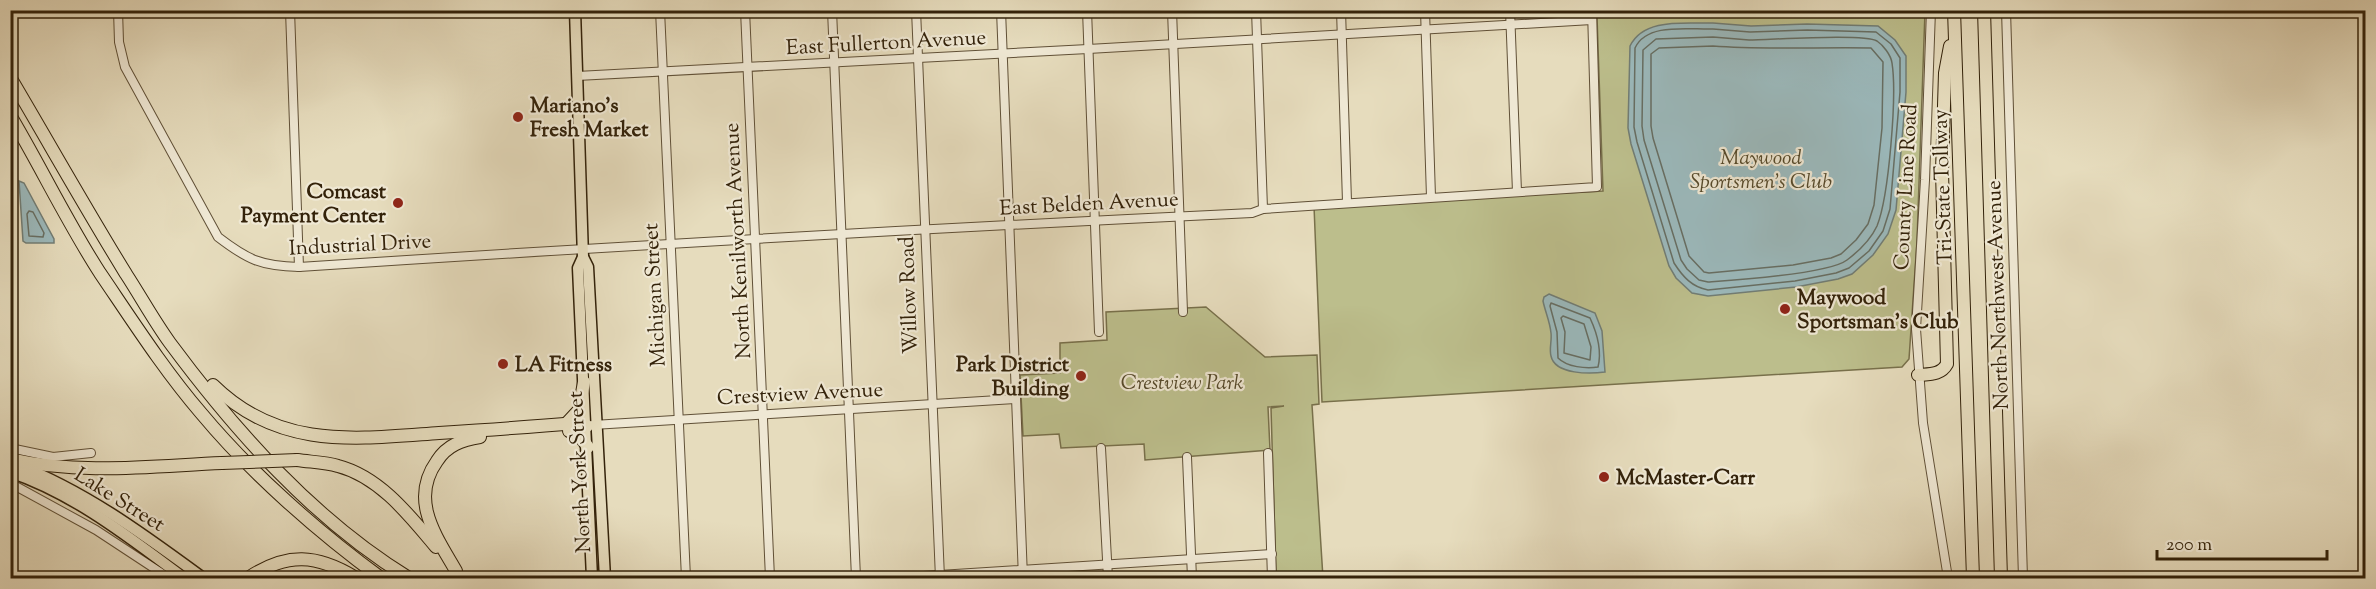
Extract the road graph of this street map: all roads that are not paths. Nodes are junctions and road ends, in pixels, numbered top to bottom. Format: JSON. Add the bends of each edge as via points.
{"nodes":[{"id":1,"x":118,"y":10,"type":"edge"},
{"id":2,"x":290,"y":10,"type":"edge"},
{"id":3,"x":575,"y":10,"type":"edge"},
{"id":4,"x":660,"y":10,"type":"edge"},
{"id":5,"x":746,"y":10,"type":"edge"},
{"id":6,"x":832,"y":10,"type":"edge"},
{"id":7,"x":916,"y":10,"type":"edge"},
{"id":8,"x":1001,"y":10,"type":"edge"},
{"id":9,"x":1087,"y":10,"type":"edge"},
{"id":10,"x":1172,"y":10,"type":"edge"},
{"id":11,"x":1256,"y":10,"type":"edge"},
{"id":12,"x":1341,"y":10,"type":"edge"},
{"id":13,"x":1425,"y":10,"type":"edge"},
{"id":14,"x":1510,"y":10,"type":"edge"},
{"id":15,"x":1931,"y":10,"type":"edge"},
{"id":16,"x":1954,"y":10,"type":"edge"},
{"id":17,"x":1984,"y":10,"type":"edge"},
{"id":18,"x":2006,"y":10,"type":"edge"},
{"id":19,"x":1592,"y":15,"type":"edge"},
{"id":20,"x":1511,"y":24,"type":"junction"},
{"id":21,"x":1954,"y":24,"type":"junction"},
{"id":22,"x":1426,"y":29,"type":"junction"},
{"id":23,"x":1342,"y":34,"type":"junction"},
{"id":24,"x":1257,"y":39,"type":"junction"},
{"id":25,"x":1173,"y":45,"type":"junction"},
{"id":26,"x":1088,"y":49,"type":"junction"},
{"id":27,"x":1003,"y":53,"type":"junction"},
{"id":28,"x":917,"y":58,"type":"junction"},
{"id":29,"x":834,"y":63,"type":"junction"},
{"id":30,"x":747,"y":68,"type":"junction"},
{"id":31,"x":662,"y":71,"type":"junction"},
{"id":32,"x":577,"y":76,"type":"junction"},
{"id":33,"x":10,"y":77,"type":"edge"},
{"id":34,"x":10,"y":115,"type":"edge"},
{"id":35,"x":1517,"y":192,"type":"junction"},
{"id":36,"x":1431,"y":197,"type":"junction"},
{"id":37,"x":1347,"y":202,"type":"junction"},
{"id":38,"x":1263,"y":209,"type":"junction"},
{"id":39,"x":1179,"y":216,"type":"junction"},
{"id":40,"x":1094,"y":221,"type":"junction"},
{"id":41,"x":1009,"y":225,"type":"junction"},
{"id":42,"x":924,"y":231,"type":"junction"},
{"id":43,"x":841,"y":235,"type":"junction"},
{"id":44,"x":754,"y":240,"type":"junction"},
{"id":45,"x":670,"y":245,"type":"junction"},
{"id":46,"x":583,"y":253,"type":"junction"},
{"id":47,"x":299,"y":267,"type":"junction"},
{"id":48,"x":1183,"y":312,"type":"dead end"},
{"id":49,"x":1099,"y":332,"type":"dead end"},
{"id":50,"x":169,"y":342,"type":"junction"},
{"id":51,"x":1918,"y":375,"type":"junction"},
{"id":52,"x":584,"y":382,"type":"junction"},
{"id":53,"x":1015,"y":399,"type":"junction"},
{"id":54,"x":931,"y":404,"type":"junction"},
{"id":55,"x":849,"y":409,"type":"junction"},
{"id":56,"x":763,"y":413,"type":"junction"},
{"id":57,"x":678,"y":418,"type":"junction"},
{"id":58,"x":588,"y":426,"type":"junction"},
{"id":59,"x":567,"y":428,"type":"junction"},
{"id":60,"x":588,"y":447,"type":"junction"},
{"id":61,"x":10,"y":448,"type":"edge"},
{"id":62,"x":1101,"y":448,"type":"dead end"},
{"id":63,"x":91,"y":453,"type":"dead end"},
{"id":64,"x":1268,"y":453,"type":"dead end"},
{"id":65,"x":1187,"y":457,"type":"dead end"},
{"id":66,"x":10,"y":461,"type":"edge"},
{"id":67,"x":10,"y":472,"type":"edge"},
{"id":68,"x":10,"y":483,"type":"edge"},
{"id":69,"x":1272,"y":554,"type":"junction"},
{"id":70,"x":1191,"y":559,"type":"junction"},
{"id":71,"x":1108,"y":564,"type":"junction"},
{"id":72,"x":1023,"y":574,"type":"edge"},
{"id":73,"x":459,"y":575,"type":"edge"},
{"id":74,"x":940,"y":577,"type":"edge"},
{"id":75,"x":169,"y":579,"type":"edge"},
{"id":76,"x":184,"y":579,"type":"edge"},
{"id":77,"x":203,"y":579,"type":"edge"},
{"id":78,"x":248,"y":579,"type":"edge"},
{"id":79,"x":356,"y":579,"type":"edge"},
{"id":80,"x":381,"y":579,"type":"edge"},
{"id":81,"x":409,"y":579,"type":"edge"},
{"id":82,"x":592,"y":579,"type":"edge"},
{"id":83,"x":605,"y":579,"type":"edge"},
{"id":84,"x":686,"y":579,"type":"edge"},
{"id":85,"x":770,"y":579,"type":"edge"},
{"id":86,"x":856,"y":579,"type":"edge"},
{"id":87,"x":892,"y":579,"type":"edge"},
{"id":88,"x":1108,"y":579,"type":"edge"},
{"id":89,"x":1192,"y":579,"type":"edge"},
{"id":90,"x":1272,"y":579,"type":"edge"},
{"id":91,"x":1948,"y":579,"type":"edge"},
{"id":92,"x":1973,"y":579,"type":"edge"},
{"id":93,"x":2001,"y":579,"type":"edge"},
{"id":94,"x":2023,"y":579,"type":"edge"}],
"edges":[{"from":1,"to":47,"type":"street","name":"Industrial Drive","via":[[125,67],[218,237],[243,256],[264,264]]},
{"from":2,"to":47,"type":"street"},
{"from":3,"to":32,"type":"main road","name":"North York Street"},
{"from":4,"to":31,"type":"street","name":"Michigan Street"},
{"from":5,"to":30,"type":"street","name":"North Kenilworth Avenue"},
{"from":6,"to":29,"type":"street"},
{"from":7,"to":28,"type":"street","name":"Willow Road"},
{"from":8,"to":27,"type":"street"},
{"from":9,"to":26,"type":"street"},
{"from":10,"to":25,"type":"street"},
{"from":11,"to":24,"type":"street"},
{"from":12,"to":23,"type":"street"},
{"from":13,"to":22,"type":"street"},
{"from":14,"to":20,"type":"street"},
{"from":15,"to":51,"type":"street","name":"County Line Road","via":[[1916,329]]},
{"from":16,"to":21,"type":"highway","name":"Tri-State Tollway"},
{"from":17,"to":93,"type":"highway"},
{"from":18,"to":94,"type":"street","name":"North Northwest Avenue"},
{"from":19,"to":20,"type":"street","name":"East Fullerton Avenue"},
{"from":19,"to":35,"type":"street","name":"East Belden Avenue","via":[[1597,187]]},
{"from":20,"to":22,"type":"street","name":"East Fullerton Avenue"},
{"from":20,"to":35,"type":"street"},
{"from":21,"to":51,"type":"highway","via":[[1945,73],[1942,171],[1947,364],[1937,373]]},
{"from":21,"to":92,"type":"highway","name":"Tri-State Tollway"},
{"from":22,"to":23,"type":"street","name":"East Fullerton Avenue"},
{"from":22,"to":36,"type":"street"},
{"from":23,"to":24,"type":"street","name":"East Fullerton Avenue"},
{"from":23,"to":37,"type":"street"},
{"from":24,"to":25,"type":"street","name":"East Fullerton Avenue"},
{"from":24,"to":38,"type":"street"},
{"from":25,"to":26,"type":"street","name":"East Fullerton Avenue"},
{"from":25,"to":39,"type":"street"},
{"from":26,"to":27,"type":"street","name":"East Fullerton Avenue"},
{"from":26,"to":40,"type":"street"},
{"from":27,"to":28,"type":"street","name":"East Fullerton Avenue"},
{"from":27,"to":41,"type":"street"},
{"from":28,"to":29,"type":"street","name":"East Fullerton Avenue"},
{"from":28,"to":42,"type":"street","name":"Willow Road"},
{"from":29,"to":30,"type":"street","name":"East Fullerton Avenue"},
{"from":29,"to":43,"type":"street"},
{"from":30,"to":31,"type":"street","name":"East Fullerton Avenue"},
{"from":30,"to":44,"type":"street","name":"North Kenilworth Avenue"},
{"from":31,"to":32,"type":"street","name":"East Fullerton Avenue"},
{"from":31,"to":45,"type":"street","name":"Michigan Street"},
{"from":32,"to":46,"type":"main road","name":"North York Street"},
{"from":33,"to":50,"type":"highway","via":[[91,218]]},
{"from":34,"to":80,"type":"highway","via":[[99,271],[201,413],[292,505]]},
{"from":35,"to":36,"type":"street","name":"East Belden Avenue"},
{"from":36,"to":37,"type":"street","name":"East Belden Avenue"},
{"from":37,"to":38,"type":"street","name":"East Belden Avenue"},
{"from":38,"to":39,"type":"street","name":"East Belden Avenue","via":[[1252,213]]},
{"from":39,"to":40,"type":"street","name":"East Belden Avenue"},
{"from":39,"to":48,"type":"street"},
{"from":40,"to":41,"type":"street","name":"East Belden Avenue"},
{"from":40,"to":49,"type":"street"},
{"from":41,"to":42,"type":"street","name":"East Belden Avenue"},
{"from":41,"to":53,"type":"street"},
{"from":42,"to":43,"type":"street","name":"East Belden Avenue"},
{"from":42,"to":54,"type":"street","name":"Willow Road"},
{"from":43,"to":44,"type":"street","name":"East Belden Avenue"},
{"from":43,"to":55,"type":"street"},
{"from":44,"to":45,"type":"street","name":"East Belden Avenue"},
{"from":44,"to":56,"type":"street","name":"North Kenilworth Avenue"},
{"from":45,"to":46,"type":"street","name":"East Belden Avenue"},
{"from":45,"to":57,"type":"street","name":"Michigan Street"},
{"from":46,"to":47,"type":"street","name":"Industrial Drive"},
{"from":46,"to":52,"type":"main road","name":"North York Street","via":[[578,268]]},
{"from":46,"to":58,"type":"main road","name":"North York Street","via":[[588,267]]},
{"from":50,"to":59,"type":"highway","via":[[223,395],[255,418],[308,436],[359,439]]},
{"from":50,"to":81,"type":"highway","via":[[250,442],[310,503],[380,561]]},
{"from":51,"to":91,"type":"street","name":"County Line Road"},
{"from":52,"to":58,"type":"main road","name":"North York Street"},
{"from":52,"to":59,"type":"highway","via":[[579,410]]},
{"from":53,"to":54,"type":"street","name":"Crestview Avenue"},
{"from":53,"to":72,"type":"street"},
{"from":54,"to":55,"type":"street","name":"Crestview Avenue"},
{"from":54,"to":74,"type":"street","name":"Willow Road"},
{"from":55,"to":56,"type":"street","name":"Crestview Avenue"},
{"from":55,"to":86,"type":"street"},
{"from":56,"to":57,"type":"street","name":"Crestview Avenue"},
{"from":56,"to":85,"type":"street","name":"North Kenilworth Avenue"},
{"from":57,"to":58,"type":"street","name":"Crestview Avenue"},
{"from":57,"to":84,"type":"street","name":"Michigan Street"},
{"from":58,"to":59,"type":"highway","via":[[576,423]]},
{"from":58,"to":60,"type":"main road","name":"North York Street"},
{"from":58,"to":83,"type":"main road","name":"North York Street"},
{"from":59,"to":60,"type":"highway"},
{"from":59,"to":73,"type":"highway","via":[[465,439],[441,454],[425,482],[426,512]]},
{"from":60,"to":82,"type":"main road","name":"North York Street"},
{"from":61,"to":63,"type":"street","via":[[54,457]]},
{"from":62,"to":71,"type":"street"},
{"from":64,"to":69,"type":"street"},
{"from":65,"to":70,"type":"street"},
{"from":66,"to":73,"type":"highway","bridge":true,"via":[[82,469],[297,460],[339,466],[378,486],[399,503]]},
{"from":66,"to":77,"type":"main road","name":"Lake Street","via":[[88,498]]},
{"from":67,"to":76,"type":"main road","name":"Lake Street","via":[[30,478],[89,510]]},
{"from":68,"to":75,"type":"street","via":[[96,530]]},
{"from":69,"to":70,"type":"street"},
{"from":69,"to":90,"type":"street"},
{"from":70,"to":71,"type":"street"},
{"from":70,"to":89,"type":"street"},
{"from":71,"to":72,"type":"street"},
{"from":71,"to":88,"type":"street"},
{"from":72,"to":74,"type":"street"},
{"from":74,"to":87,"type":"street"},
{"from":78,"to":79,"type":"highway","via":[[266,566],[301,558],[322,561]]}]}
